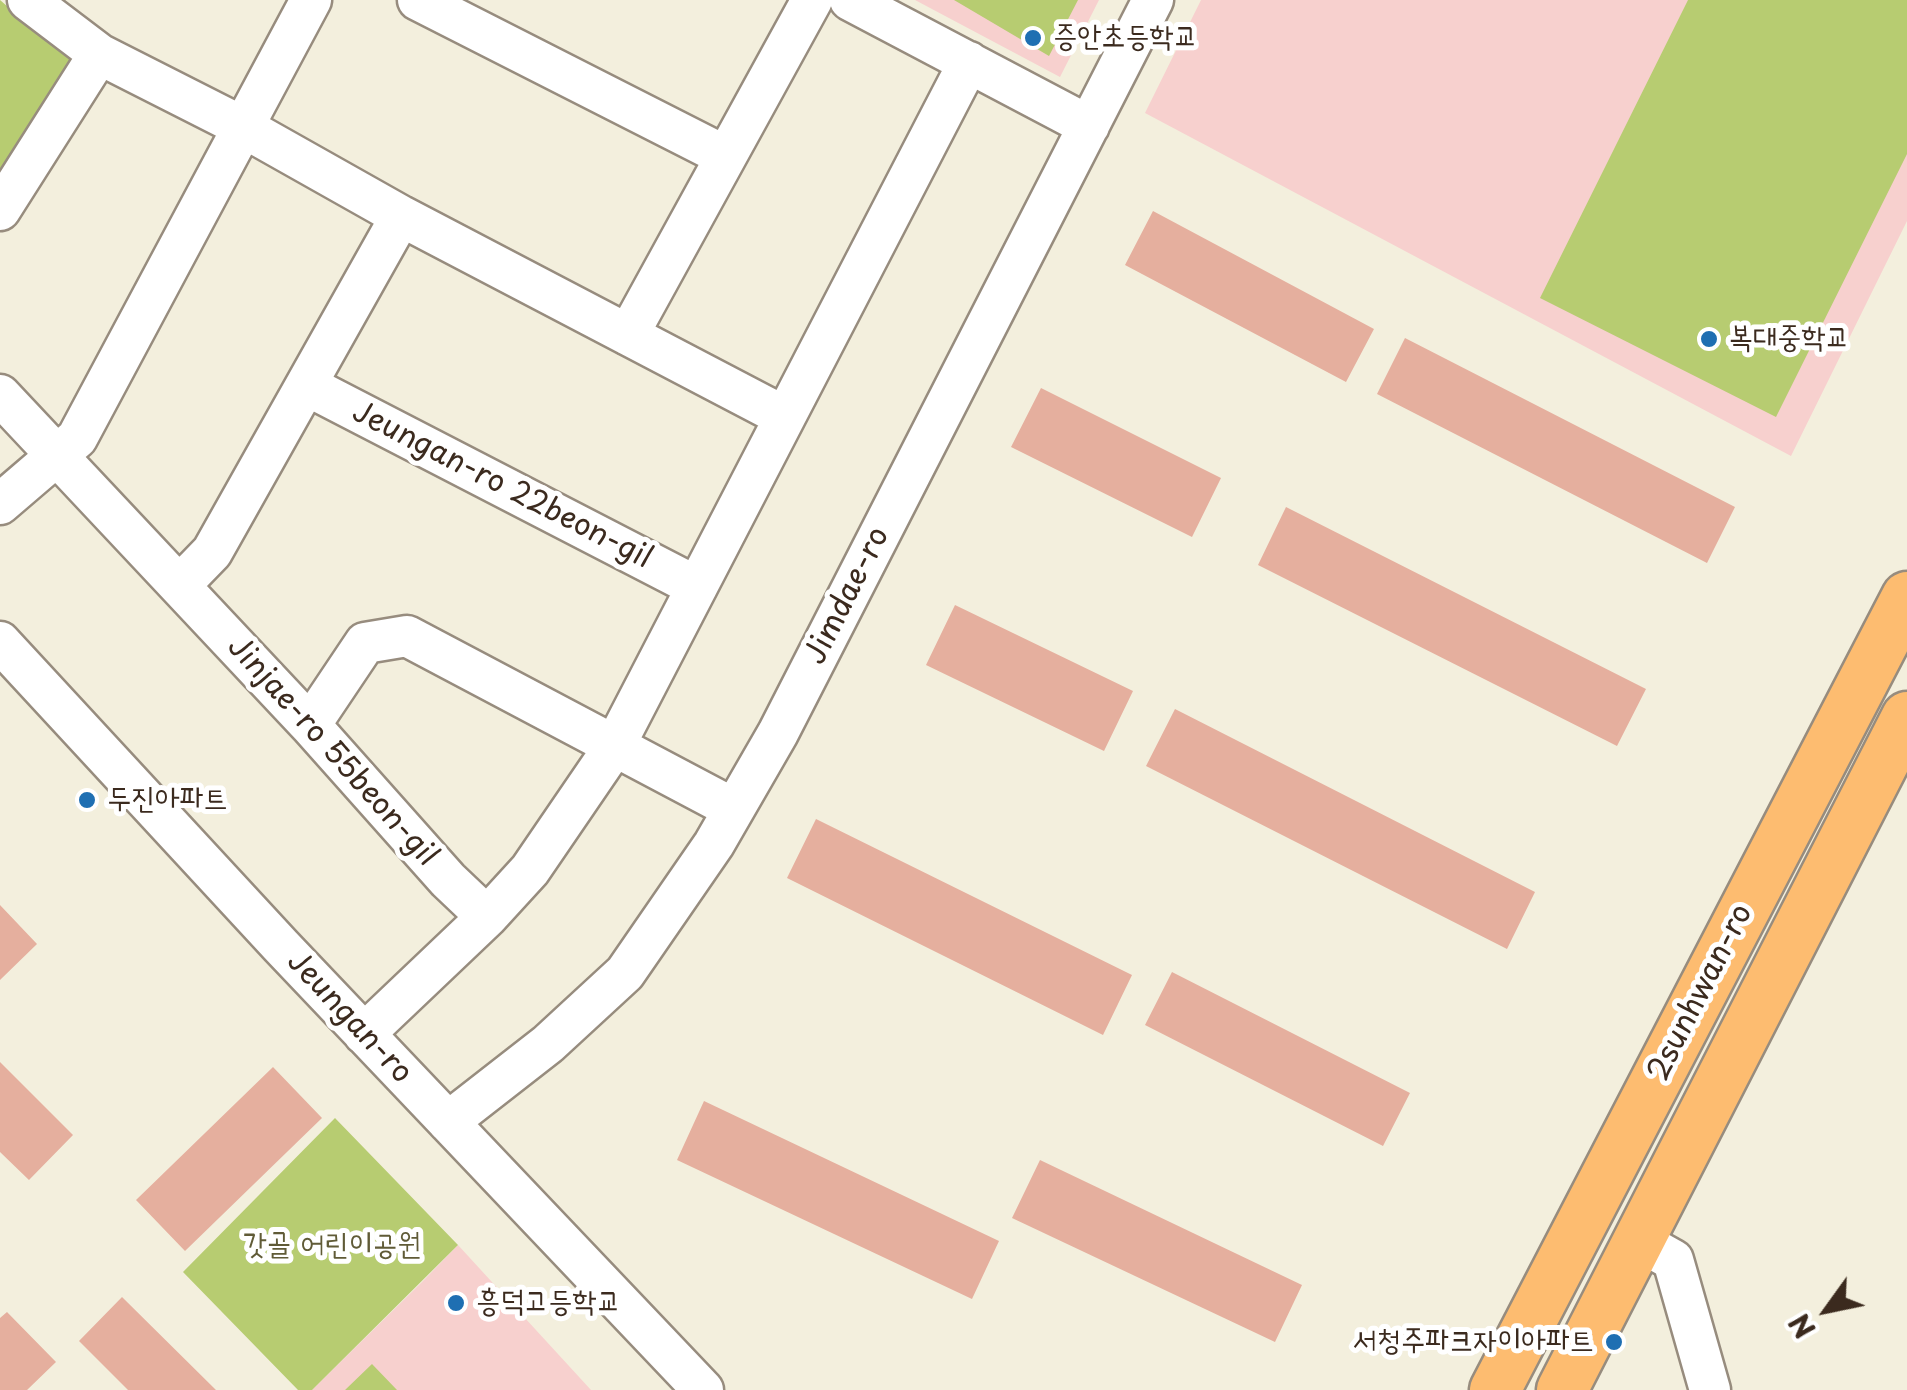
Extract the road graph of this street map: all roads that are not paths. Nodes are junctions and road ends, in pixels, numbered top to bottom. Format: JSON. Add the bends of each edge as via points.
{"nodes":[{"id":1,"x":28,"y":0,"type":"edge"},
{"id":2,"x":310,"y":0,"type":"edge"},
{"id":3,"x":418,"y":0,"type":"edge"},
{"id":4,"x":812,"y":0,"type":"edge"},
{"id":5,"x":850,"y":0,"type":"edge"},
{"id":6,"x":1153,"y":0,"type":"edge"},
{"id":7,"x":99,"y":54,"type":"junction"},
{"id":8,"x":970,"y":62,"type":"junction"},
{"id":9,"x":1089,"y":126,"type":"junction"},
{"id":10,"x":242,"y":127,"type":"junction"},
{"id":11,"x":725,"y":156,"type":"junction"},
{"id":12,"x":0,"y":210,"type":"edge"},
{"id":13,"x":401,"y":216,"type":"junction"},
{"id":14,"x":628,"y":335,"type":"junction"},
{"id":15,"x":306,"y":385,"type":"junction"},
{"id":16,"x":0,"y":395,"type":"edge"},
{"id":17,"x":785,"y":417,"type":"junction"},
{"id":18,"x":56,"y":457,"type":"junction"},
{"id":19,"x":0,"y":504,"type":"edge"},
{"id":20,"x":180,"y":585,"type":"junction"},
{"id":21,"x":697,"y":587,"type":"junction"},
{"id":22,"x":1907,"y":596,"type":"edge"},
{"id":23,"x":0,"y":642,"type":"edge"},
{"id":24,"x":1907,"y":717,"type":"edge"},
{"id":25,"x":310,"y":725,"type":"junction"},
{"id":26,"x":614,"y":746,"type":"junction"},
{"id":27,"x":734,"y":809,"type":"junction"},
{"id":28,"x":486,"y":917,"type":"junction"},
{"id":29,"x":364,"y":1034,"type":"junction"},
{"id":30,"x":448,"y":1122,"type":"junction"},
{"id":31,"x":1639,"y":1241,"type":"junction"},
{"id":32,"x":703,"y":1390,"type":"edge"},
{"id":33,"x":1494,"y":1390,"type":"edge"},
{"id":34,"x":1562,"y":1390,"type":"edge"},
{"id":35,"x":1710,"y":1390,"type":"edge"}],
"edges":[{"from":1,"to":7,"type":"street"},
{"from":2,"to":10,"type":"street"},
{"from":3,"to":11,"type":"street"},
{"from":4,"to":11,"type":"street"},
{"from":5,"to":8,"type":"street"},
{"from":6,"to":9,"type":"street","name":"Jimdae-ro"},
{"from":7,"to":10,"type":"street"},
{"from":7,"to":12,"type":"street"},
{"from":8,"to":9,"type":"street"},
{"from":8,"to":17,"type":"street"},
{"from":9,"to":27,"type":"street","name":"Jimdae-ro"},
{"from":10,"to":13,"type":"street"},
{"from":10,"to":18,"type":"street","via":[[78,438]]},
{"from":11,"to":14,"type":"street"},
{"from":13,"to":14,"type":"street"},
{"from":13,"to":15,"type":"street"},
{"from":14,"to":17,"type":"street"},
{"from":15,"to":20,"type":"street","via":[[212,552]]},
{"from":15,"to":21,"type":"street","name":"Jeungan-ro 22beon-gil"},
{"from":16,"to":18,"type":"street","name":"Jinjae-ro 55beon-gil"},
{"from":17,"to":21,"type":"street"},
{"from":18,"to":19,"type":"street"},
{"from":18,"to":20,"type":"street","name":"Jinjae-ro 55beon-gil"},
{"from":20,"to":25,"type":"street","name":"Jinjae-ro 55beon-gil"},
{"from":21,"to":26,"type":"street"},
{"from":22,"to":33,"type":"main road","name":"2sunhwan-ro"},
{"from":23,"to":29,"type":"street","name":"Jeungan-ro"},
{"from":24,"to":31,"type":"main road","name":"2sunhwan-ro"},
{"from":25,"to":26,"type":"street","via":[[365,643],[407,636]]},
{"from":25,"to":28,"type":"street","name":"Jinjae-ro 55beon-gil"},
{"from":26,"to":27,"type":"street"},
{"from":26,"to":28,"type":"street","via":[[530,870]]},
{"from":27,"to":30,"type":"street","name":"Jimdae-ro","via":[[625,973]]},
{"from":28,"to":29,"type":"street"},
{"from":29,"to":30,"type":"street","name":"Jeungan-ro"},
{"from":30,"to":32,"type":"street","name":"Jeungan-ro"},
{"from":31,"to":34,"type":"main road","name":"2sunhwan-ro"},
{"from":31,"to":35,"type":"street","via":[[1673,1260]]}]}
